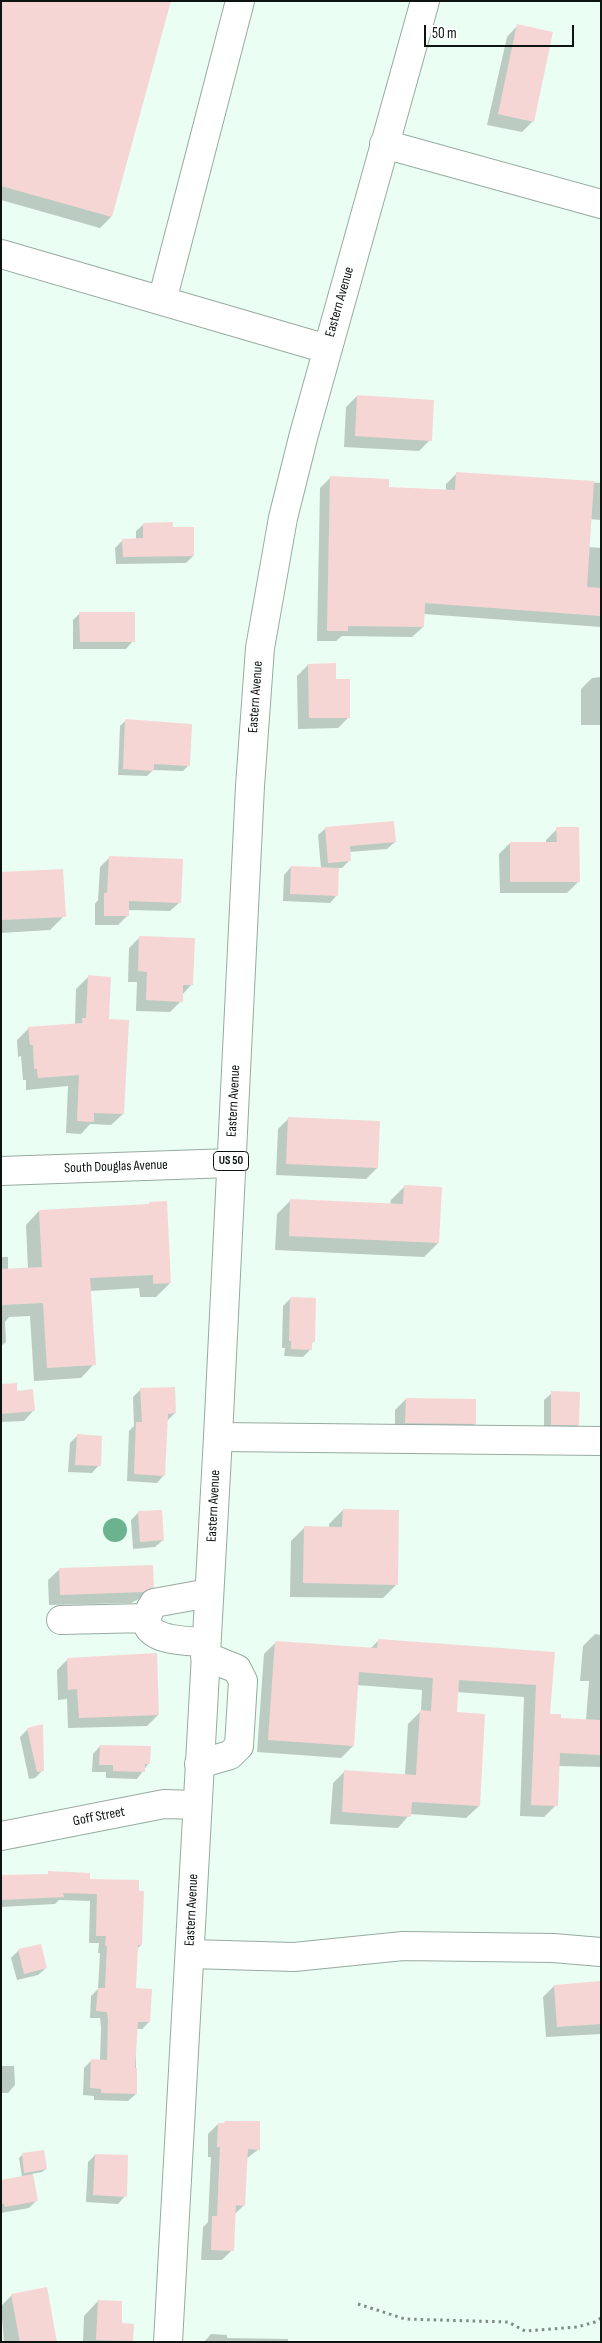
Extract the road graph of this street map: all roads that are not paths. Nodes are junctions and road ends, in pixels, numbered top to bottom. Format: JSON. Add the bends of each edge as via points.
{"nodes":[{"id":1,"x":240,"y":1,"type":"edge"},
{"id":2,"x":426,"y":1,"type":"edge"},
{"id":3,"x":384,"y":144,"type":"junction"},
{"id":4,"x":601,"y":204,"type":"edge"},
{"id":5,"x":1,"y":254,"type":"edge"},
{"id":6,"x":162,"y":301,"type":"junction"},
{"id":7,"x":327,"y":349,"type":"junction"},
{"id":8,"x":231,"y":1162,"type":"junction"},
{"id":9,"x":1,"y":1171,"type":"edge"},
{"id":10,"x":218,"y":1437,"type":"junction"},
{"id":11,"x":601,"y":1441,"type":"edge"},
{"id":12,"x":209,"y":1593,"type":"junction"},
{"id":13,"x":147,"y":1618,"type":"junction"},
{"id":14,"x":61,"y":1620,"type":"dead end"},
{"id":15,"x":206,"y":1649,"type":"junction"},
{"id":16,"x":199,"y":1764,"type":"junction"},
{"id":17,"x":197,"y":1805,"type":"junction"},
{"id":18,"x":1,"y":1836,"type":"edge"},
{"id":19,"x":601,"y":1952,"type":"edge"},
{"id":20,"x":190,"y":1954,"type":"junction"},
{"id":21,"x":168,"y":2342,"type":"edge"}],
"edges":[{"from":1,"to":6,"type":"main road"},
{"from":2,"to":3,"type":"main road","name":"Eastern Avenue","number":"US 50"},
{"from":3,"to":4,"type":"main road"},
{"from":3,"to":7,"type":"main road","name":"Eastern Avenue","number":"US 50"},
{"from":5,"to":6,"type":"main road"},
{"from":6,"to":7,"type":"main road"},
{"from":7,"to":8,"type":"main road","name":"Eastern Avenue","number":"US 50","via":[[283,518],[260,648]]},
{"from":8,"to":9,"type":"main road","name":"South Douglas Avenue"},
{"from":8,"to":10,"type":"main road","name":"Eastern Avenue","number":"US 50"},
{"from":10,"to":11,"type":"main road"},
{"from":10,"to":12,"type":"main road","name":"Eastern Avenue","number":"US 50"},
{"from":12,"to":13,"type":"main road","via":[[154,1603]]},
{"from":12,"to":15,"type":"main road","name":"Eastern Avenue","number":"US 50"},
{"from":13,"to":14,"type":"main road"},
{"from":13,"to":15,"type":"main road","via":[[152,1632],[161,1637]]},
{"from":15,"to":16,"type":"main road","name":"Eastern Avenue","number":"US 50"},
{"from":15,"to":16,"type":"main road","via":[[237,1669],[243,1681],[240,1737],[239,1746],[230,1755]]},
{"from":16,"to":17,"type":"main road","name":"Eastern Avenue","number":"US 50"},
{"from":17,"to":18,"type":"main road","name":"Goff Street","via":[[164,1804]]},
{"from":17,"to":20,"type":"main road","name":"Eastern Avenue","number":"US 50"},
{"from":19,"to":20,"type":"main road","via":[[554,1948],[403,1946],[294,1957]]},
{"from":20,"to":21,"type":"main road","name":"Eastern Avenue","number":"US 50"}]}
